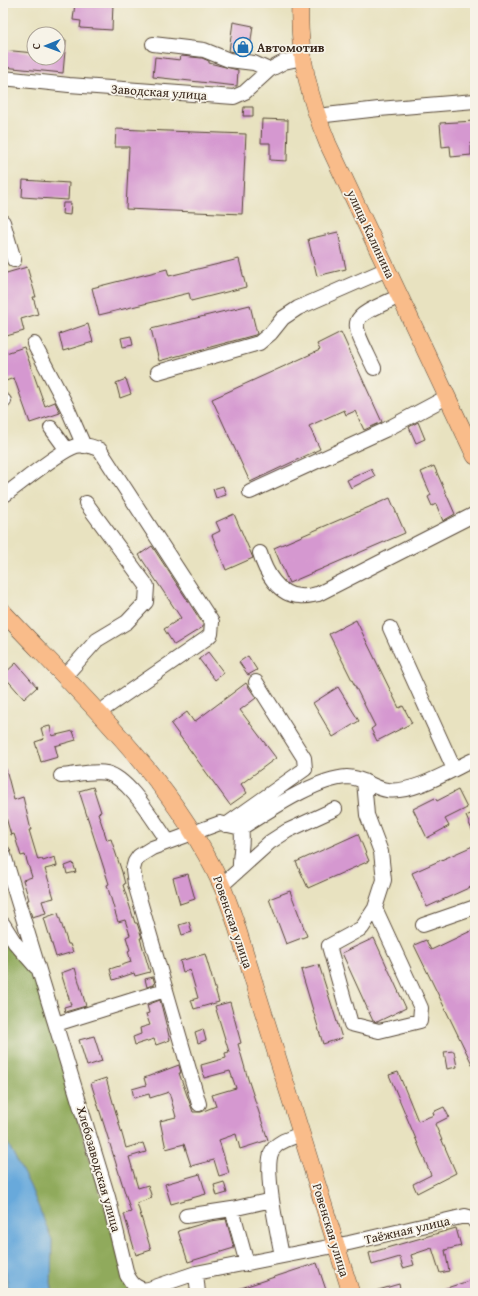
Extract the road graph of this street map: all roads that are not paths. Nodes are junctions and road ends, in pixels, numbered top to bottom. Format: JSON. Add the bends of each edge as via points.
{"nodes":[{"id":1,"x":300,"y":3,"type":"edge"},
{"id":2,"x":153,"y":44,"type":"dead end"},
{"id":3,"x":303,"y":58,"type":"junction"},
{"id":4,"x":269,"y":70,"type":"junction"},
{"id":5,"x":3,"y":78,"type":"edge"},
{"id":6,"x":475,"y":101,"type":"edge"},
{"id":7,"x":317,"y":116,"type":"junction"},
{"id":8,"x":3,"y":222,"type":"edge"},
{"id":9,"x":14,"y":260,"type":"dead end"},
{"id":10,"x":387,"y":269,"type":"junction"},
{"id":11,"x":400,"y":296,"type":"junction"},
{"id":12,"x":34,"y":344,"type":"dead end"},
{"id":13,"x":374,"y":368,"type":"dead end"},
{"id":14,"x":158,"y":372,"type":"dead end"},
{"id":15,"x":447,"y":397,"type":"junction"},
{"id":16,"x":51,"y":428,"type":"dead end"},
{"id":17,"x":84,"y":446,"type":"junction"},
{"id":18,"x":67,"y":450,"type":"junction"},
{"id":19,"x":474,"y":452,"type":"edge"},
{"id":20,"x":250,"y":492,"type":"dead end"},
{"id":21,"x":6,"y":494,"type":"dead end"},
{"id":22,"x":86,"y":503,"type":"dead end"},
{"id":23,"x":475,"y":514,"type":"edge"},
{"id":24,"x":260,"y":553,"type":"dead end"},
{"id":25,"x":3,"y":612,"type":"edge"},
{"id":26,"x":390,"y":628,"type":"dead end"},
{"id":27,"x":64,"y":677,"type":"junction"},
{"id":28,"x":256,"y":682,"type":"dead end"},
{"id":29,"x":98,"y":713,"type":"junction"},
{"id":30,"x":475,"y":759,"type":"edge"},
{"id":31,"x":454,"y":769,"type":"junction"},
{"id":32,"x":60,"y":776,"type":"dead end"},
{"id":33,"x":364,"y":781,"type":"junction"},
{"id":34,"x":335,"y":809,"type":"dead end"},
{"id":35,"x":226,"y":825,"type":"junction"},
{"id":36,"x":241,"y":828,"type":"junction"},
{"id":37,"x":192,"y":832,"type":"junction"},
{"id":38,"x":168,"y":841,"type":"junction"},
{"id":39,"x":3,"y":852,"type":"edge"},
{"id":40,"x":240,"y":869,"type":"junction"},
{"id":41,"x":222,"y":885,"type":"junction"},
{"id":42,"x":475,"y":907,"type":"edge"},
{"id":43,"x":375,"y":908,"type":"junction"},
{"id":44,"x":3,"y":924,"type":"edge"},
{"id":45,"x":423,"y":925,"type":"dead end"},
{"id":46,"x":41,"y":972,"type":"junction"},
{"id":47,"x":165,"y":990,"type":"junction"},
{"id":48,"x":56,"y":1024,"type":"junction"},
{"id":49,"x":199,"y":1104,"type":"dead end"},
{"id":50,"x":301,"y":1134,"type":"junction"},
{"id":51,"x":272,"y":1200,"type":"junction"},
{"id":52,"x":232,"y":1209,"type":"junction"},
{"id":53,"x":186,"y":1216,"type":"dead end"},
{"id":54,"x":475,"y":1222,"type":"edge"},
{"id":55,"x":336,"y":1244,"type":"junction"},
{"id":56,"x":282,"y":1256,"type":"junction"},
{"id":57,"x":247,"y":1264,"type":"junction"},
{"id":58,"x":196,"y":1272,"type":"junction"},
{"id":59,"x":146,"y":1291,"type":"edge"},
{"id":60,"x":198,"y":1293,"type":"edge"},
{"id":61,"x":351,"y":1293,"type":"edge"}],
"edges":[{"from":1,"to":3,"type":"main road","name":"улица Калинина"},
{"from":2,"to":4,"type":"street","via":[[204,50],[229,60],[254,63]]},
{"from":3,"to":4,"type":"street","name":"Заводская улица","via":[[284,62]]},
{"from":3,"to":7,"type":"main road","name":"улица Калинина"},
{"from":4,"to":5,"type":"street","name":"Заводская улица","via":[[251,88],[234,97]]},
{"from":6,"to":7,"type":"street","via":[[379,108]]},
{"from":7,"to":10,"type":"main road","name":"улица Калинина"},
{"from":8,"to":9,"type":"street"},
{"from":10,"to":11,"type":"main road","name":"улица Калинина"},
{"from":10,"to":14,"type":"street","via":[[298,308],[283,318],[259,343]]},
{"from":11,"to":13,"type":"street","via":[[357,319],[357,332]]},
{"from":11,"to":15,"type":"main road","name":"улица Калинина"},
{"from":12,"to":17,"type":"street"},
{"from":15,"to":19,"type":"main road","name":"улица Калинина"},
{"from":15,"to":20,"type":"street","via":[[386,430]]},
{"from":16,"to":18,"type":"street"},
{"from":17,"to":18,"type":"street"},
{"from":17,"to":29,"type":"street","via":[[100,450],[212,622],[213,629],[207,638]]},
{"from":18,"to":21,"type":"street"},
{"from":22,"to":27,"type":"street","via":[[147,586],[146,602],[127,622],[96,640]]},
{"from":23,"to":24,"type":"street","via":[[318,594],[298,597],[280,589],[264,567]]},
{"from":25,"to":27,"type":"main road","name":"Ровенская улица"},
{"from":26,"to":31,"type":"street"},
{"from":27,"to":29,"type":"main road","name":"Ровенская улица"},
{"from":28,"to":35,"type":"street","via":[[304,758],[304,769]]},
{"from":29,"to":37,"type":"main road","name":"Ровенская улица","via":[[154,777]]},
{"from":30,"to":31,"type":"street"},
{"from":31,"to":33,"type":"street","via":[[398,792],[381,790]]},
{"from":32,"to":38,"type":"street","via":[[106,773],[119,779]]},
{"from":33,"to":36,"type":"street","via":[[348,777],[332,780],[285,800]]},
{"from":33,"to":43,"type":"street","via":[[367,816],[381,852],[384,880]]},
{"from":34,"to":40,"type":"street","via":[[287,831],[270,842]]},
{"from":35,"to":36,"type":"street"},
{"from":35,"to":37,"type":"street","via":[[220,823]]},
{"from":36,"to":40,"type":"street","via":[[243,839],[239,854]]},
{"from":37,"to":38,"type":"street"},
{"from":37,"to":41,"type":"main road","name":"Ровенская улица"},
{"from":38,"to":47,"type":"street","via":[[145,851],[135,862],[133,869]]},
{"from":39,"to":46,"type":"street","name":"Хлебозаводская улица"},
{"from":40,"to":41,"type":"street"},
{"from":41,"to":50,"type":"main road","name":"Ровенская улица"},
{"from":42,"to":45,"type":"street"},
{"from":43,"to":43,"type":"street","via":[[362,928],[329,946],[351,1024],[379,1031],[420,1021],[421,1008]]},
{"from":44,"to":46,"type":"street","via":[[15,943]]},
{"from":46,"to":48,"type":"street","name":"Хлебозаводская улица"},
{"from":47,"to":48,"type":"street"},
{"from":47,"to":49,"type":"street"},
{"from":48,"to":59,"type":"street","name":"Хлебозаводская улица","via":[[108,1197],[127,1275],[132,1284]]},
{"from":50,"to":51,"type":"street","via":[[283,1141],[273,1150],[270,1159]]},
{"from":50,"to":55,"type":"main road","name":"Ровенская улица"},
{"from":51,"to":52,"type":"street"},
{"from":51,"to":56,"type":"street"},
{"from":52,"to":53,"type":"street"},
{"from":52,"to":57,"type":"street"},
{"from":54,"to":55,"type":"street","name":"Таёжная улица","via":[[465,1216]]},
{"from":55,"to":56,"type":"street","name":"Хлебозаводская улица"},
{"from":55,"to":61,"type":"main road","name":"Ровенская улица"},
{"from":56,"to":57,"type":"street","name":"Хлебозаводская улица"},
{"from":57,"to":58,"type":"street","name":"Хлебозаводская улица"},
{"from":58,"to":59,"type":"street","name":"Хлебозаводская улица"},
{"from":58,"to":60,"type":"street"}]}
